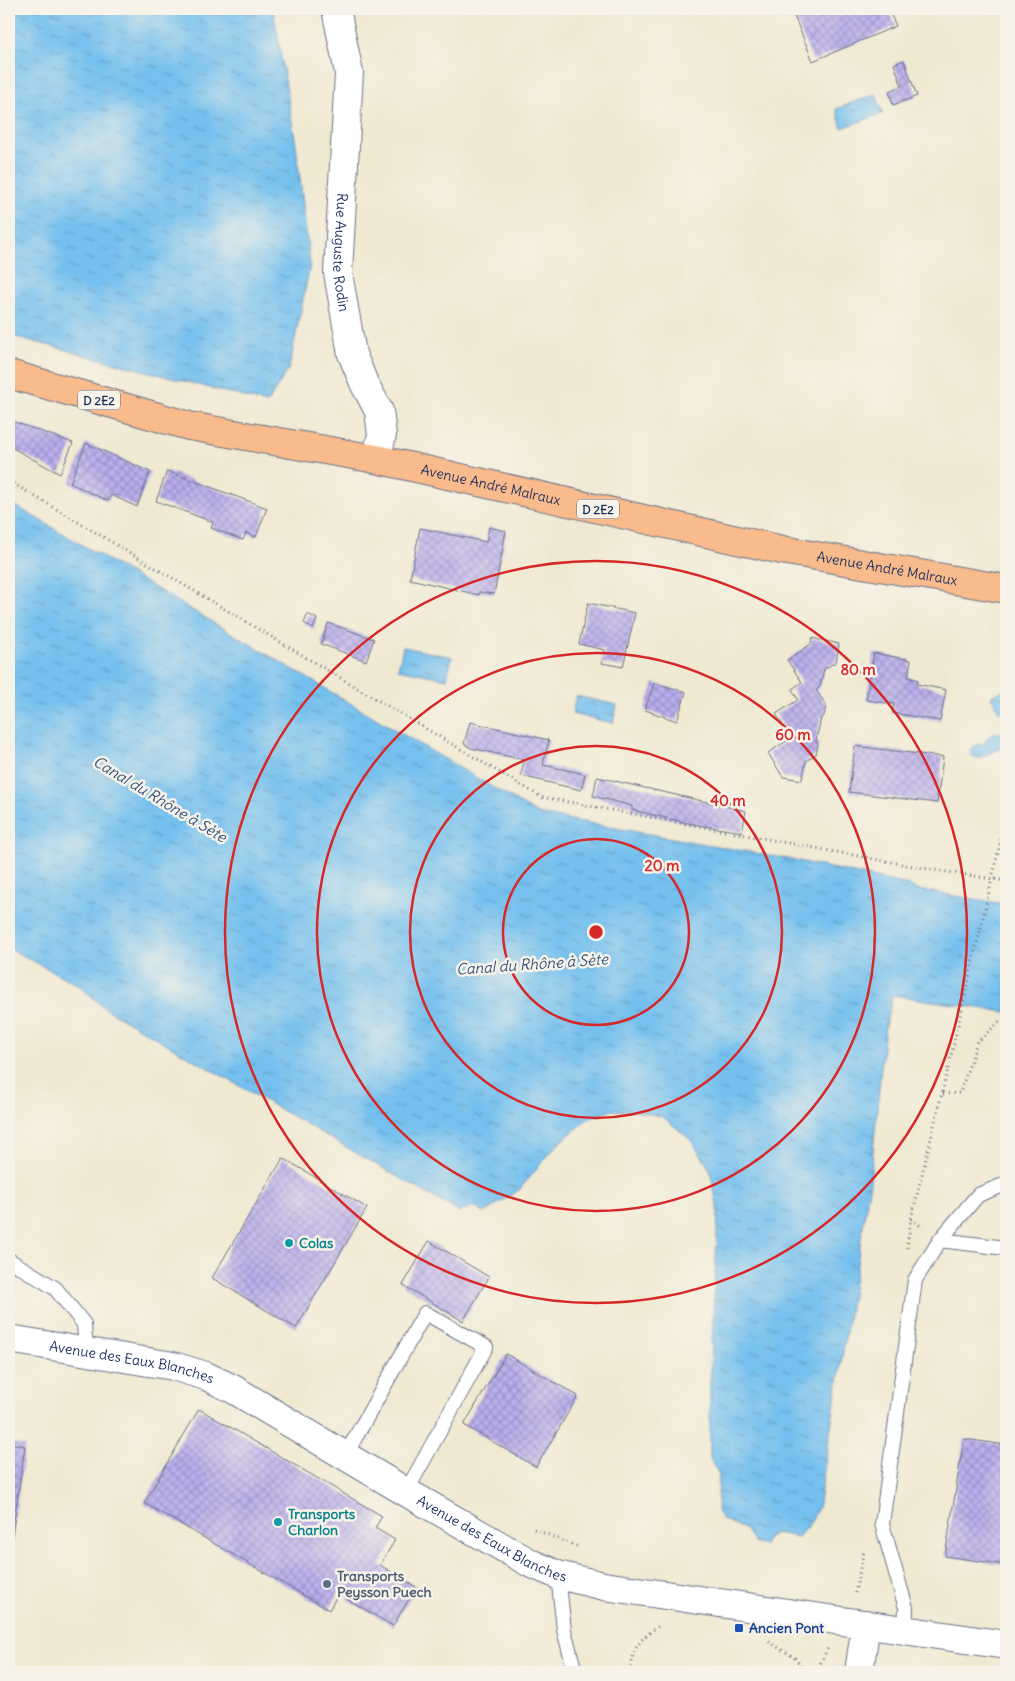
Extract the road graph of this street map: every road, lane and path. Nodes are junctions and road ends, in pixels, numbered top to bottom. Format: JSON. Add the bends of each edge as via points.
{"nodes":[{"id":1,"x":336,"y":9,"type":"edge"},
{"id":2,"x":9,"y":374,"type":"edge"},
{"id":3,"x":376,"y":459,"type":"junction"},
{"id":4,"x":9,"y":481,"type":"edge"},
{"id":5,"x":1006,"y":589,"type":"edge"},
{"id":6,"x":1006,"y":822,"type":"edge"},
{"id":7,"x":1006,"y":881,"type":"edge"},
{"id":8,"x":1006,"y":1023,"type":"edge"},
{"id":9,"x":948,"y":1069,"type":"dead end"},
{"id":10,"x":943,"y":1094,"type":"dead end"},
{"id":11,"x":1006,"y":1184,"type":"edge"},
{"id":12,"x":940,"y":1240,"type":"junction"},
{"id":13,"x":1006,"y":1248,"type":"edge"},
{"id":14,"x":9,"y":1260,"type":"edge"},
{"id":15,"x":9,"y":1339,"type":"edge"},
{"id":16,"x":86,"y":1351,"type":"junction"},
{"id":17,"x":345,"y":1456,"type":"junction"},
{"id":18,"x":406,"y":1492,"type":"junction"},
{"id":19,"x":558,"y":1575,"type":"junction"},
{"id":20,"x":866,"y":1624,"type":"junction"},
{"id":21,"x":669,"y":1626,"type":"dead end"},
{"id":22,"x":904,"y":1630,"type":"junction"},
{"id":23,"x":767,"y":1641,"type":"dead end"},
{"id":24,"x":1006,"y":1645,"type":"edge"},
{"id":25,"x":817,"y":1670,"type":"dead end"},
{"id":26,"x":575,"y":1672,"type":"edge"},
{"id":27,"x":630,"y":1672,"type":"edge"},
{"id":28,"x":808,"y":1672,"type":"edge"},
{"id":29,"x":859,"y":1672,"type":"edge"}],
"edges":[{"from":1,"to":3,"type":"street","name":"Rue Auguste Rodin","via":[[349,73],[338,273],[352,354],[379,411],[382,435]]},
{"from":2,"to":3,"type":"main road","name":"Avenue André Malraux","number":"D 2E2","via":[[189,426]]},
{"from":3,"to":5,"type":"main road","name":"Avenue André Malraux","number":"D 2E2","via":[[782,550]]},
{"from":4,"to":7,"type":"path","via":[[541,797]]},
{"from":6,"to":9,"type":"path","bridge":true},
{"from":8,"to":10,"type":"path","via":[[999,1022],[978,1042],[960,1093]]},
{"from":11,"to":12,"type":"lane","via":[[978,1195]]},
{"from":12,"to":13,"type":"lane"},
{"from":12,"to":22,"type":"lane","via":[[915,1280],[882,1524],[906,1608]]},
{"from":14,"to":16,"type":"lane","via":[[55,1288],[84,1324]]},
{"from":15,"to":16,"type":"street","name":"Avenue des Eaux Blanches"},
{"from":16,"to":17,"type":"street","name":"Avenue des Eaux Blanches","via":[[173,1366],[206,1376],[241,1393]]},
{"from":17,"to":18,"type":"street","name":"Avenue des Eaux Blanches"},
{"from":17,"to":18,"type":"lane","via":[[425,1313],[486,1347]]},
{"from":18,"to":19,"type":"street","name":"Avenue des Eaux Blanches","via":[[530,1563]]},
{"from":19,"to":20,"type":"street","name":"Avenue des Eaux Blanches","via":[[604,1586]]},
{"from":19,"to":26,"type":"lane","via":[[564,1630]]},
{"from":20,"to":22,"type":"street","name":"Avenue des Eaux Blanches"},
{"from":20,"to":29,"type":"street"},
{"from":21,"to":27,"type":"path","via":[[660,1625],[641,1639]]},
{"from":22,"to":24,"type":"street","name":"Avenue des Eaux Blanches"},
{"from":23,"to":28,"type":"path","via":[[794,1657]]},
{"from":25,"to":28,"type":"path"}]}
